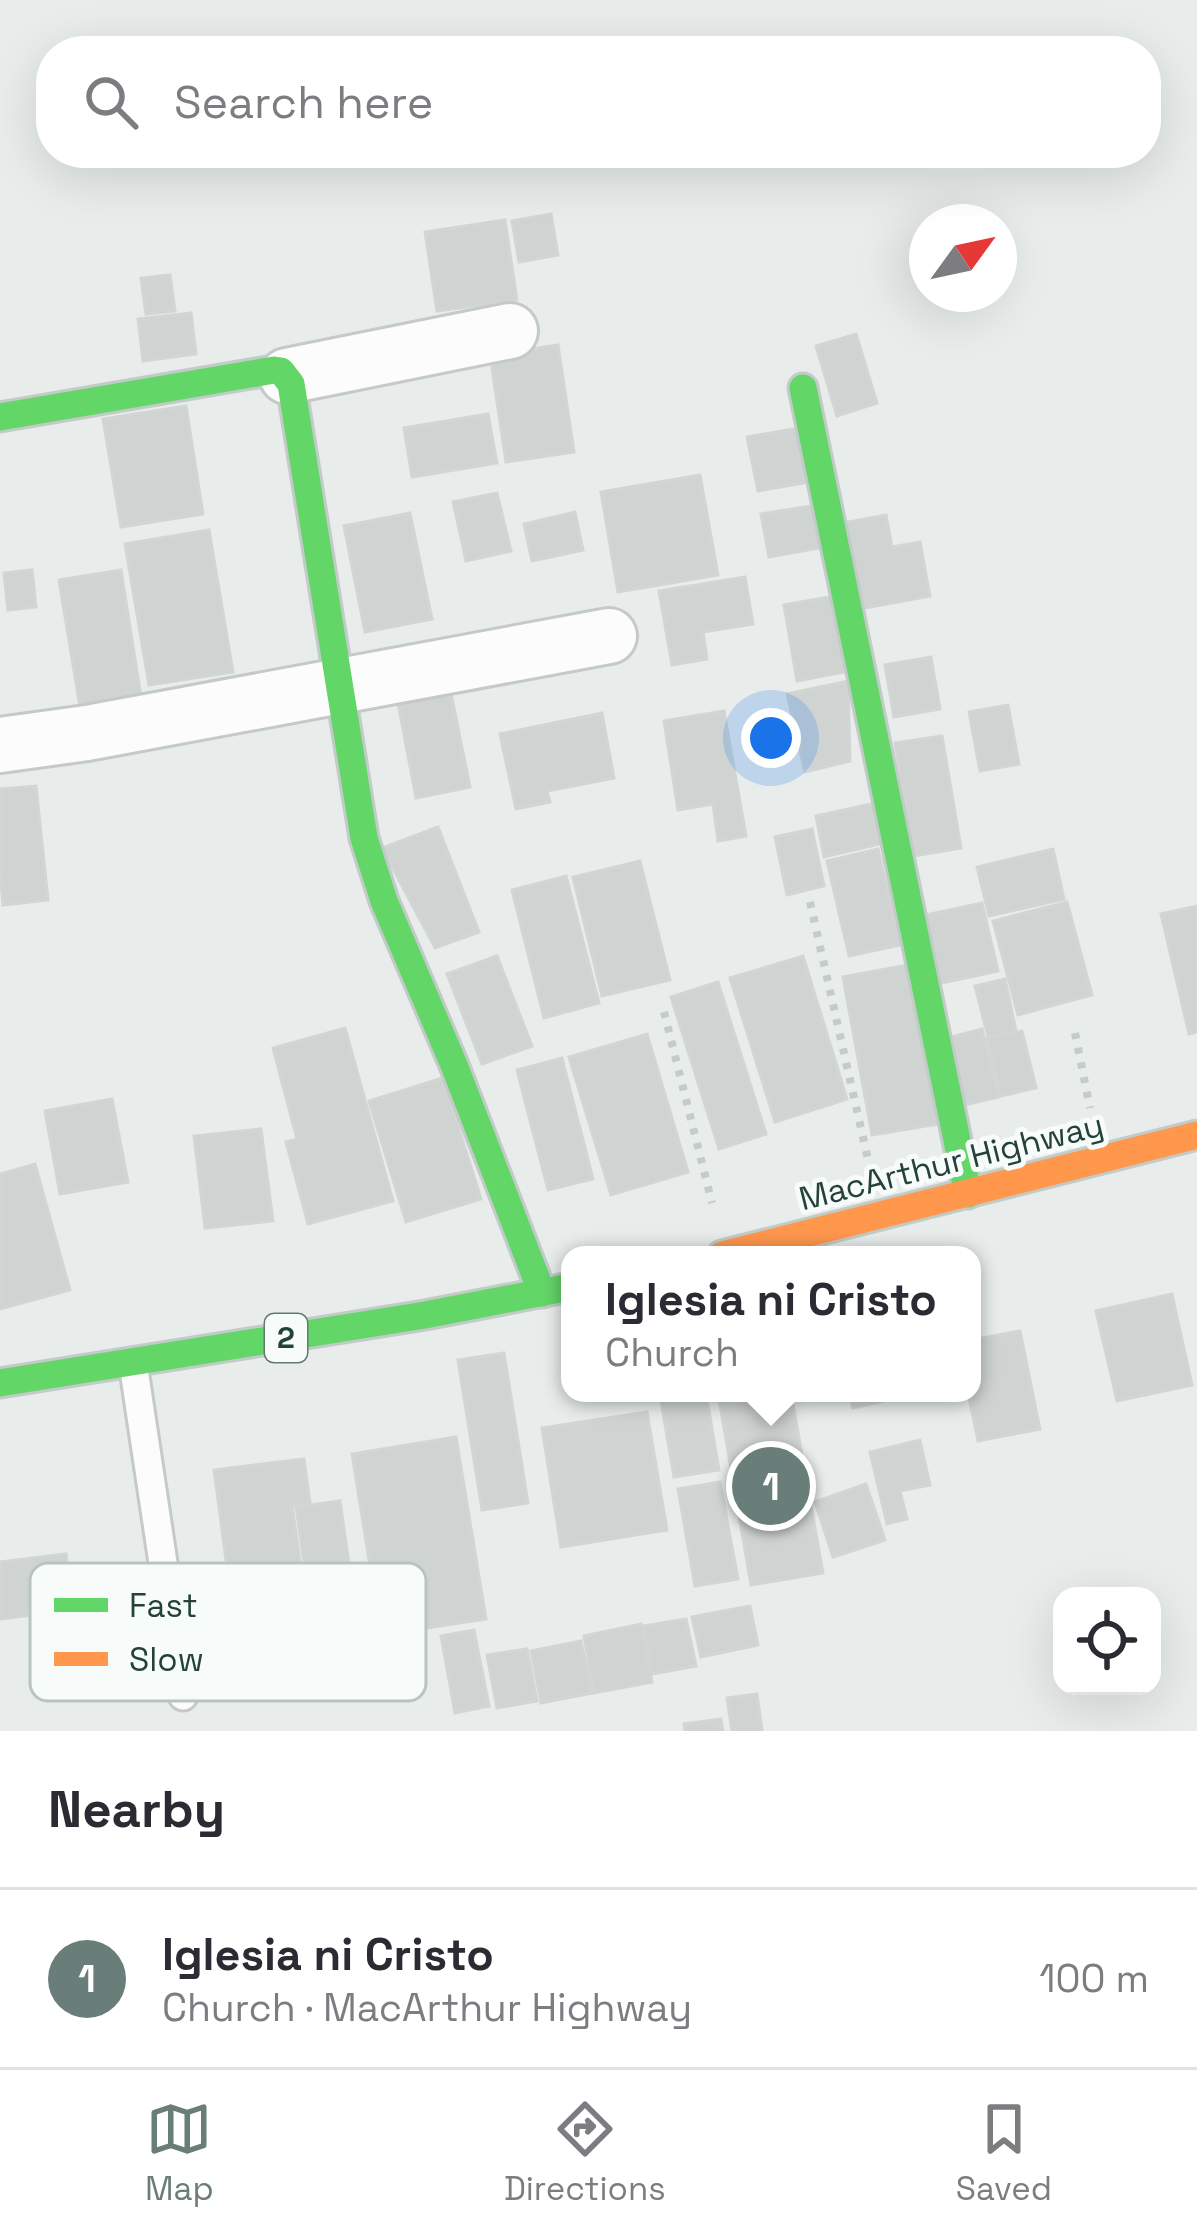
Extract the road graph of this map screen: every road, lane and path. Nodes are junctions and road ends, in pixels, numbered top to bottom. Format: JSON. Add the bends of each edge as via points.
{"nodes":[{"id":1,"x":510,"y":331,"type":"dead end"},
{"id":2,"x":287,"y":376,"type":"junction"},
{"id":3,"x":803,"y":388,"type":"dead end"},
{"id":4,"x":0,"y":417,"type":"edge"},
{"id":5,"x":609,"y":636,"type":"dead end"},
{"id":6,"x":341,"y":687,"type":"junction"},
{"id":7,"x":0,"y":745,"type":"edge"},
{"id":8,"x":810,"y":902,"type":"dead end"},
{"id":9,"x":664,"y":1012,"type":"dead end"},
{"id":10,"x":1075,"y":1033,"type":"dead end"},
{"id":11,"x":1197,"y":1135,"type":"edge"},
{"id":12,"x":1100,"y":1161,"type":"junction"},
{"id":13,"x":968,"y":1194,"type":"junction"},
{"id":14,"x":880,"y":1215,"type":"junction"},
{"id":15,"x":722,"y":1246,"type":"edge"},
{"id":16,"x":759,"y":1246,"type":"edge"},
{"id":17,"x":561,"y":1289,"type":"edge"},
{"id":18,"x":542,"y":1293,"type":"junction"},
{"id":19,"x":133,"y":1364,"type":"junction"},
{"id":20,"x":0,"y":1383,"type":"edge"},
{"id":21,"x":163,"y":1563,"type":"edge"}],
"edges":[{"from":1,"to":2,"type":"street"},
{"from":2,"to":4,"type":"main road","via":[[274,370]]},
{"from":2,"to":6,"type":"main road"},
{"from":3,"to":13,"type":"main road"},
{"from":5,"to":6,"type":"street"},
{"from":6,"to":7,"type":"street"},
{"from":6,"to":18,"type":"main road","via":[[364,838],[384,901]]},
{"from":8,"to":14,"type":"path"},
{"from":9,"to":15,"type":"path"},
{"from":10,"to":12,"type":"path"},
{"from":11,"to":12,"type":"main road","name":"MacArthur Highway"},
{"from":12,"to":13,"type":"main road","name":"MacArthur Highway"},
{"from":13,"to":14,"type":"main road","name":"MacArthur Highway"},
{"from":14,"to":16,"type":"main road","name":"MacArthur Highway"},
{"from":17,"to":18,"type":"main road","number":"2"},
{"from":18,"to":19,"type":"main road","number":"2"},
{"from":19,"to":20,"type":"main road","number":"2"},
{"from":19,"to":21,"type":"lane"}]}
